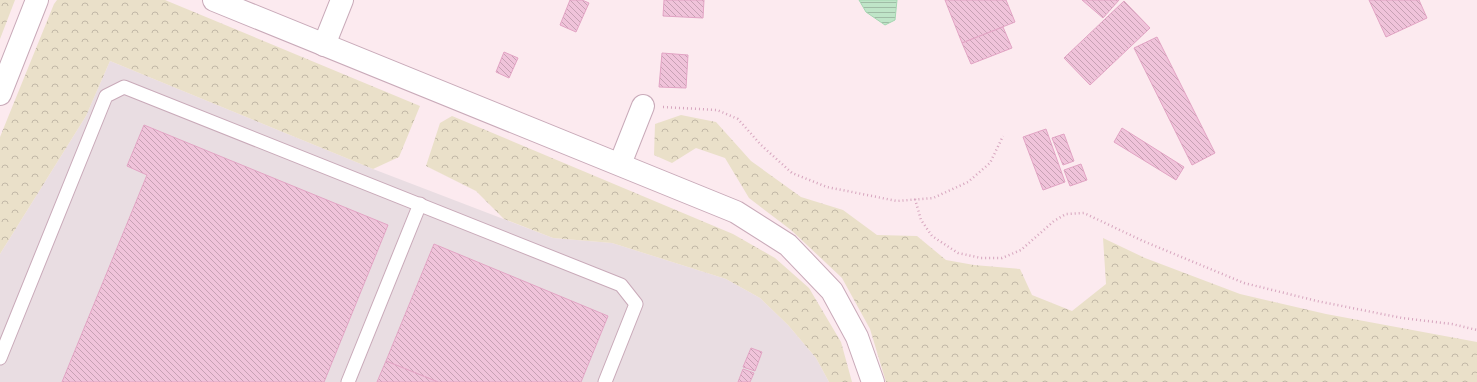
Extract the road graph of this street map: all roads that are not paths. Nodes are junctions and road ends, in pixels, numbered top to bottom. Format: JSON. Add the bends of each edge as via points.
{"nodes":[{"id":1,"x":37,"y":0,"type":"edge"},
{"id":2,"x":214,"y":0,"type":"edge"},
{"id":3,"x":342,"y":0,"type":"edge"},
{"id":4,"x":324,"y":45,"type":"junction"},
{"id":5,"x":0,"y":94,"type":"edge"},
{"id":6,"x":643,"y":106,"type":"road end"},
{"id":7,"x":620,"y":164,"type":"junction"},
{"id":8,"x":420,"y":204,"type":"junction"},
{"id":9,"x":0,"y":358,"type":"edge"},
{"id":10,"x":348,"y":382,"type":"edge"},
{"id":11,"x":605,"y":382,"type":"edge"},
{"id":12,"x":873,"y":382,"type":"edge"}],
"edges":[{"from":1,"to":5,"type":"street"},
{"from":2,"to":4,"type":"street"},
{"from":3,"to":4,"type":"street"},
{"from":4,"to":7,"type":"street"},
{"from":6,"to":7,"type":"street"},
{"from":7,"to":12,"type":"street","via":[[736,212],[788,245],[832,292],[857,337]]},
{"from":8,"to":9,"type":"lane","via":[[124,87],[106,96]]},
{"from":8,"to":10,"type":"lane"},
{"from":8,"to":11,"type":"lane","via":[[621,285],[636,304]]}]}
